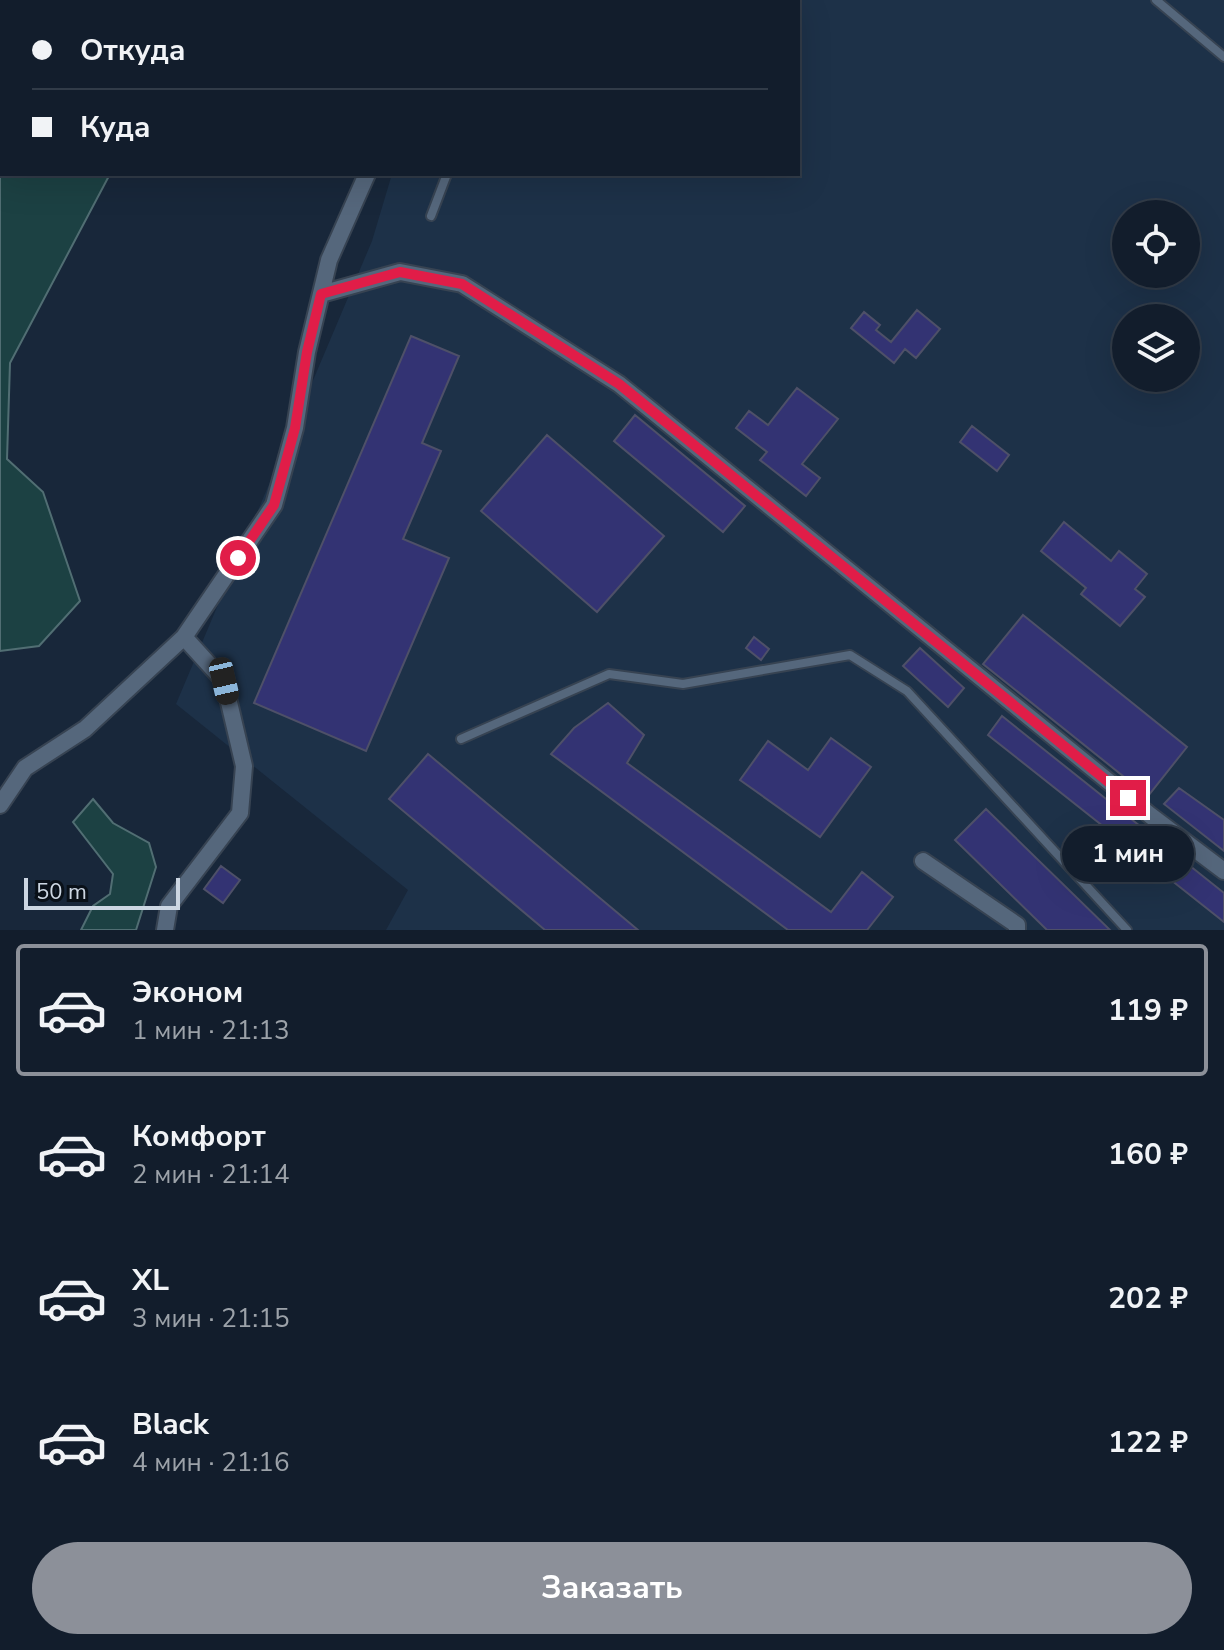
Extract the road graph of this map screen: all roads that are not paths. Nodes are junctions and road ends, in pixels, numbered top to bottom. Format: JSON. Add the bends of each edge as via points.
{"nodes":[{"id":1,"x":1156,"y":0,"type":"edge"},
{"id":2,"x":1224,"y":57,"type":"edge"},
{"id":3,"x":366,"y":176,"type":"edge"},
{"id":4,"x":446,"y":176,"type":"edge"},
{"id":5,"x":431,"y":216,"type":"dead end"},
{"id":6,"x":321,"y":294,"type":"junction"},
{"id":7,"x":184,"y":637,"type":"junction"},
{"id":8,"x":461,"y":739,"type":"dead end"},
{"id":9,"x":0,"y":805,"type":"edge"},
{"id":10,"x":923,"y":861,"type":"dead end"},
{"id":11,"x":1224,"y":871,"type":"edge"},
{"id":12,"x":165,"y":930,"type":"edge"},
{"id":13,"x":1017,"y":930,"type":"edge"},
{"id":14,"x":1127,"y":930,"type":"edge"}],
"edges":[{"from":1,"to":2,"type":"lane"},
{"from":3,"to":6,"type":"street","via":[[329,260]]},
{"from":4,"to":5,"type":"lane"},
{"from":6,"to":7,"type":"street","via":[[274,505]]},
{"from":6,"to":11,"type":"street","via":[[400,272],[462,284],[619,384]]},
{"from":7,"to":9,"type":"street","via":[[85,729],[25,768]]},
{"from":7,"to":12,"type":"street","via":[[224,681],[244,766],[240,813],[169,906]]},
{"from":8,"to":14,"type":"lane","via":[[609,674],[683,684],[850,655],[907,691]]},
{"from":10,"to":13,"type":"street","via":[[1017,925]]}]}
